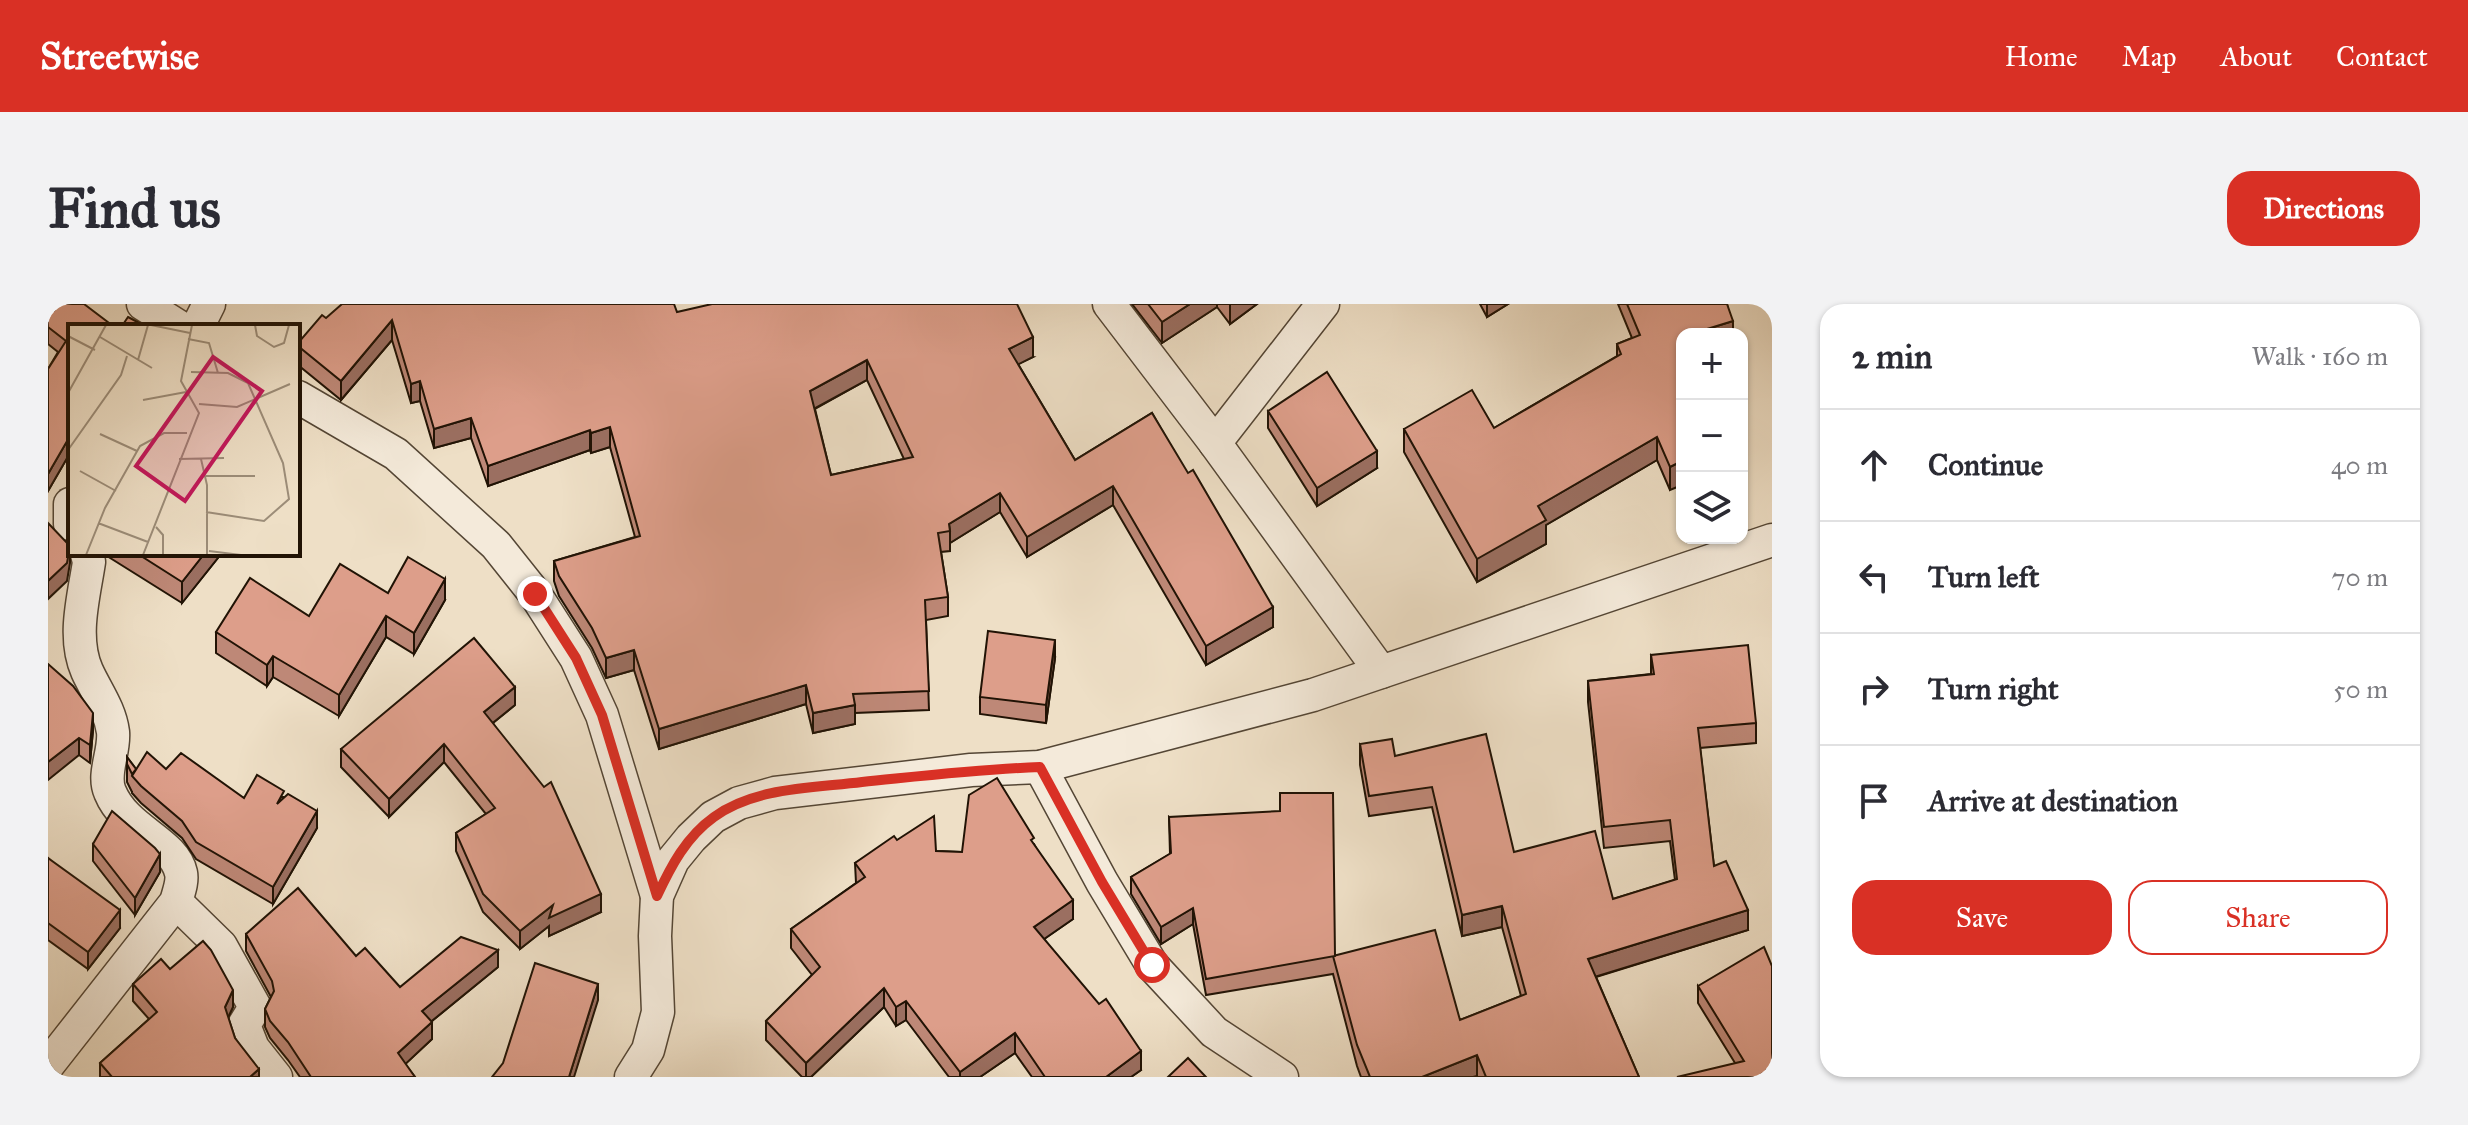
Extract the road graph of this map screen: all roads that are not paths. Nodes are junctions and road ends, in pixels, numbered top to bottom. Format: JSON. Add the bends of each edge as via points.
{"nodes":[{"id":1,"x":143,"y":304,"type":"edge"},
{"id":2,"x":209,"y":304,"type":"edge"},
{"id":3,"x":1109,"y":304,"type":"edge"},
{"id":4,"x":1323,"y":304,"type":"edge"},
{"id":5,"x":175,"y":324,"type":"edge"},
{"id":6,"x":199,"y":324,"type":"edge"},
{"id":7,"x":300,"y":398,"type":"edge"},
{"id":8,"x":1215,"y":443,"type":"junction"},
{"id":9,"x":1772,"y":540,"type":"edge"},
{"id":10,"x":88,"y":556,"type":"edge"},
{"id":11,"x":1381,"y":672,"type":"junction"},
{"id":12,"x":1040,"y":767,"type":"junction"},
{"id":13,"x":657,"y":896,"type":"junction"},
{"id":14,"x":176,"y":902,"type":"junction"},
{"id":15,"x":48,"y":1065,"type":"edge"},
{"id":16,"x":276,"y":1077,"type":"edge"},
{"id":17,"x":631,"y":1077,"type":"edge"},
{"id":18,"x":1282,"y":1077,"type":"edge"}],
"edges":[{"from":1,"to":5,"type":"street"},
{"from":2,"to":6,"type":"street"},
{"from":3,"to":8,"type":"street"},
{"from":4,"to":8,"type":"street"},
{"from":7,"to":13,"type":"street","via":[[396,454],[496,545],[535,594],[576,658],[602,715]]},
{"from":8,"to":11,"type":"street"},
{"from":9,"to":11,"type":"street"},
{"from":10,"to":14,"type":"street","via":[[82,651],[113,732],[108,789],[129,821],[175,858],[182,876]]},
{"from":11,"to":12,"type":"street"},
{"from":12,"to":13,"type":"street","via":[[775,793],[739,803],[713,817],[691,838],[673,860]]},
{"from":12,"to":18,"type":"street","via":[[1152,965],[1214,1032]]},
{"from":13,"to":17,"type":"street","via":[[658,1012],[648,1050]]},
{"from":14,"to":15,"type":"street"},
{"from":14,"to":16,"type":"street","via":[[221,946],[255,1007],[244,1025],[253,1048]]}]}
